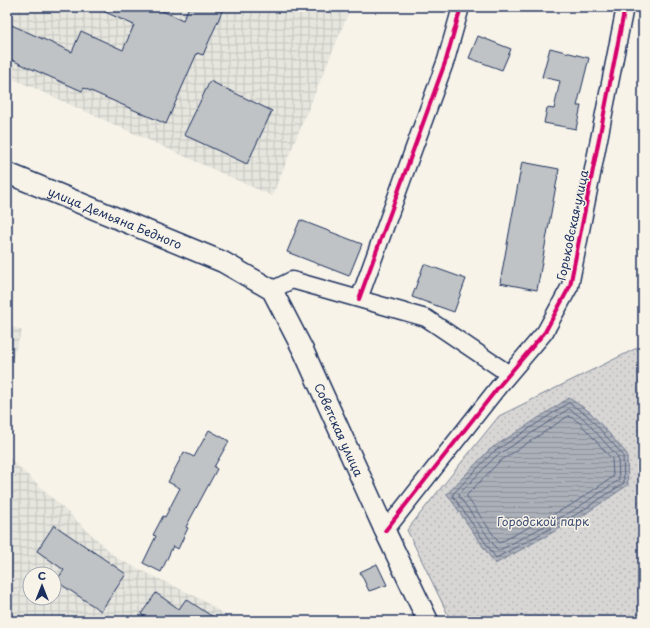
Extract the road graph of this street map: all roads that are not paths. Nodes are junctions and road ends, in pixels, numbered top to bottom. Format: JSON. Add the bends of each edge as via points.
{"nodes":[{"id":1,"x":461,"y":7,"type":"edge"},
{"id":2,"x":625,"y":7,"type":"edge"},
{"id":3,"x":7,"y":173,"type":"edge"},
{"id":4,"x":272,"y":290,"type":"junction"},
{"id":5,"x":359,"y":299,"type":"junction"},
{"id":6,"x":509,"y":374,"type":"junction"},
{"id":7,"x":385,"y":531,"type":"junction"},
{"id":8,"x":428,"y":621,"type":"edge"}],
"edges":[{"from":1,"to":5,"type":"street","via":[[446,60]]},
{"from":2,"to":6,"type":"street","name":"Горьковская улица","via":[[570,286],[545,332]]},
{"from":3,"to":4,"type":"main road","name":"улица Демьяна Бедного","via":[[223,262]]},
{"from":4,"to":5,"type":"street","via":[[292,280]]},
{"from":4,"to":7,"type":"main road","name":"Советская улица","via":[[304,352]]},
{"from":5,"to":6,"type":"street","via":[[426,318]]},
{"from":6,"to":7,"type":"street","name":"Горьковская улица"},
{"from":7,"to":8,"type":"main road","name":"Советская улица"}]}
